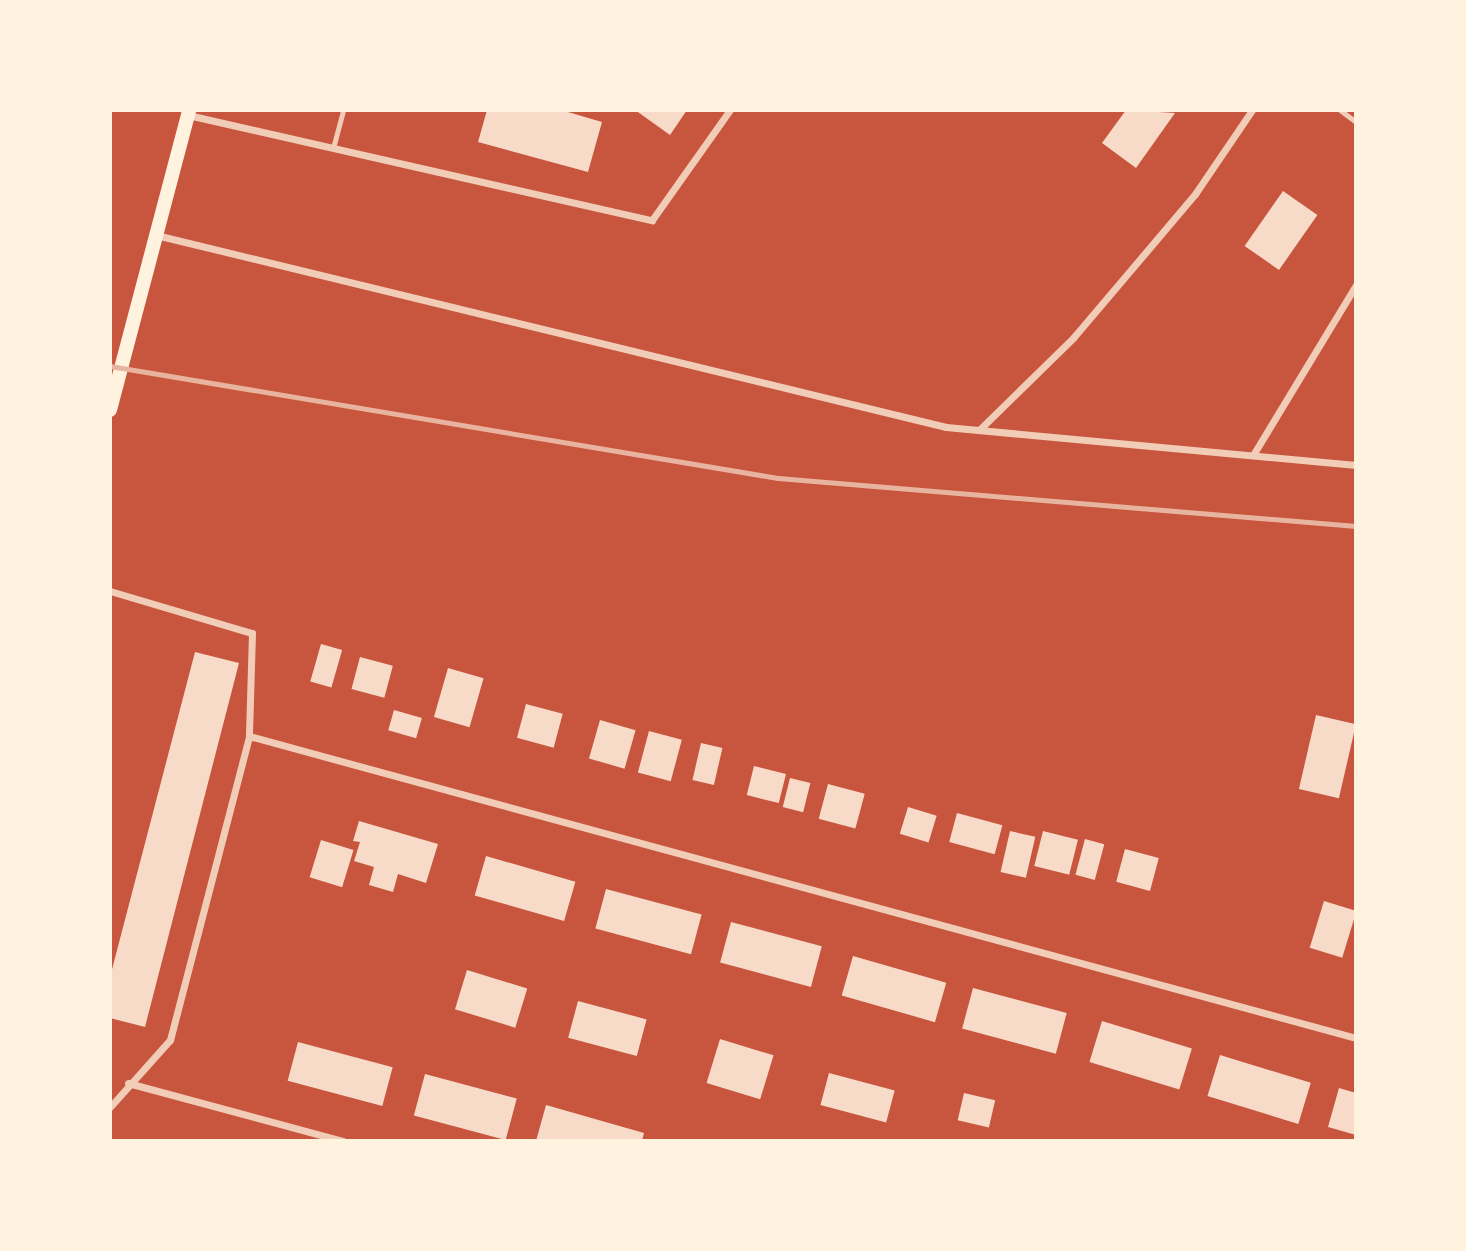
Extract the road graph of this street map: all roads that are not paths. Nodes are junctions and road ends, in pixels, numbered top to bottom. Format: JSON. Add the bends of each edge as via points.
{"nodes":[{"id":1,"x":343,"y":110,"type":"edge"},
{"id":2,"x":730,"y":110,"type":"edge"},
{"id":3,"x":1252,"y":110,"type":"edge"},
{"id":4,"x":1340,"y":110,"type":"edge"},
{"id":5,"x":188,"y":113,"type":"edge"},
{"id":6,"x":1356,"y":122,"type":"edge"},
{"id":7,"x":333,"y":148,"type":"junction"},
{"id":8,"x":156,"y":234,"type":"junction"},
{"id":9,"x":1356,"y":285,"type":"edge"},
{"id":10,"x":110,"y":410,"type":"edge"},
{"id":11,"x":979,"y":430,"type":"junction"},
{"id":12,"x":1252,"y":455,"type":"junction"},
{"id":13,"x":1356,"y":465,"type":"edge"},
{"id":14,"x":110,"y":591,"type":"edge"},
{"id":15,"x":249,"y":736,"type":"junction"},
{"id":16,"x":1356,"y":1038,"type":"edge"},
{"id":17,"x":128,"y":1083,"type":"junction"},
{"id":18,"x":110,"y":1107,"type":"edge"},
{"id":19,"x":343,"y":1141,"type":"edge"}],
"edges":[{"from":1,"to":7,"type":"lane"},
{"from":2,"to":7,"type":"street","via":[[652,220]]},
{"from":3,"to":11,"type":"street","via":[[1195,194],[1073,338]]},
{"from":4,"to":6,"type":"lane"},
{"from":5,"to":7,"type":"street"},
{"from":5,"to":8,"type":"main road"},
{"from":8,"to":10,"type":"main road"},
{"from":8,"to":11,"type":"street","via":[[946,427]]},
{"from":9,"to":12,"type":"street"},
{"from":11,"to":12,"type":"street"},
{"from":12,"to":13,"type":"street"},
{"from":14,"to":15,"type":"street","via":[[253,633]]},
{"from":15,"to":16,"type":"street"},
{"from":15,"to":17,"type":"street","via":[[170,1040]]},
{"from":17,"to":18,"type":"street"},
{"from":17,"to":19,"type":"street"}]}
